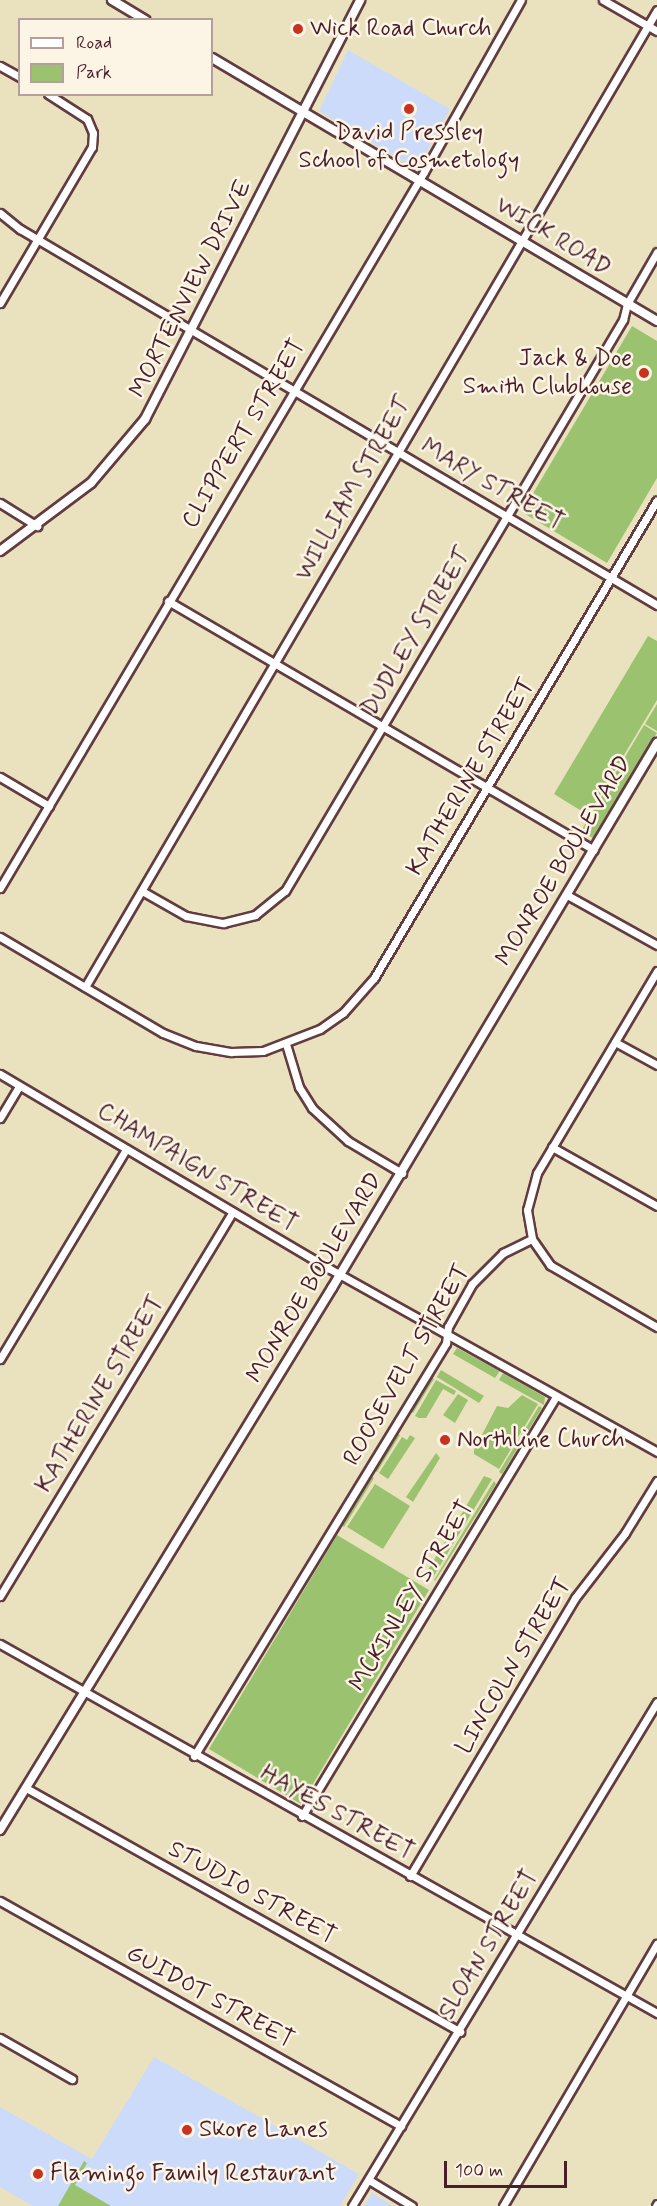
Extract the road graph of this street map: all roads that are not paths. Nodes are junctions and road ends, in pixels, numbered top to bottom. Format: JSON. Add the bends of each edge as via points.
{"nodes":[{"id":1,"x":112,"y":0,"type":"edge"},
{"id":2,"x":360,"y":0,"type":"edge"},
{"id":3,"x":521,"y":0,"type":"edge"},
{"id":4,"x":603,"y":0,"type":"edge"},
{"id":5,"x":657,"y":10,"type":"edge"},
{"id":6,"x":142,"y":18,"type":"edge"},
{"id":7,"x":648,"y":26,"type":"junction"},
{"id":8,"x":657,"y":31,"type":"edge"},
{"id":9,"x":213,"y":59,"type":"edge"},
{"id":10,"x":0,"y":66,"type":"edge"},
{"id":11,"x":18,"y":76,"type":"edge"},
{"id":12,"x":51,"y":96,"type":"edge"},
{"id":13,"x":303,"y":112,"type":"junction"},
{"id":14,"x":419,"y":180,"type":"junction"},
{"id":15,"x":0,"y":213,"type":"edge"},
{"id":16,"x":38,"y":239,"type":"junction"},
{"id":17,"x":523,"y":242,"type":"junction"},
{"id":18,"x":657,"y":252,"type":"edge"},
{"id":19,"x":0,"y":303,"type":"edge"},
{"id":20,"x":627,"y":304,"type":"junction"},
{"id":21,"x":657,"y":321,"type":"edge"},
{"id":22,"x":194,"y":329,"type":"junction"},
{"id":23,"x":294,"y":389,"type":"junction"},
{"id":24,"x":398,"y":453,"type":"junction"},
{"id":25,"x":657,"y":500,"type":"edge"},
{"id":26,"x":0,"y":503,"type":"edge"},
{"id":27,"x":508,"y":516,"type":"junction"},
{"id":28,"x":37,"y":526,"type":"junction"},
{"id":29,"x":0,"y":550,"type":"edge"},
{"id":30,"x":611,"y":578,"type":"junction"},
{"id":31,"x":168,"y":601,"type":"junction"},
{"id":32,"x":657,"y":605,"type":"edge"},
{"id":33,"x":276,"y":663,"type":"junction"},
{"id":34,"x":384,"y":726,"type":"junction"},
{"id":35,"x":657,"y":743,"type":"edge"},
{"id":36,"x":0,"y":777,"type":"edge"},
{"id":37,"x":487,"y":787,"type":"junction"},
{"id":38,"x":49,"y":806,"type":"junction"},
{"id":39,"x":594,"y":850,"type":"junction"},
{"id":40,"x":0,"y":888,"type":"edge"},
{"id":41,"x":142,"y":891,"type":"junction"},
{"id":42,"x":567,"y":895,"type":"junction"},
{"id":43,"x":0,"y":937,"type":"edge"},
{"id":44,"x":657,"y":945,"type":"edge"},
{"id":45,"x":657,"y":971,"type":"edge"},
{"id":46,"x":85,"y":987,"type":"junction"},
{"id":47,"x":615,"y":1042,"type":"junction"},
{"id":48,"x":286,"y":1044,"type":"junction"},
{"id":49,"x":657,"y":1065,"type":"edge"},
{"id":50,"x":0,"y":1074,"type":"edge"},
{"id":51,"x":19,"y":1086,"type":"junction"},
{"id":52,"x":0,"y":1118,"type":"edge"},
{"id":53,"x":552,"y":1147,"type":"junction"},
{"id":54,"x":126,"y":1149,"type":"junction"},
{"id":55,"x":402,"y":1173,"type":"junction"},
{"id":56,"x":657,"y":1206,"type":"edge"},
{"id":57,"x":233,"y":1212,"type":"junction"},
{"id":58,"x":532,"y":1239,"type":"junction"},
{"id":59,"x":340,"y":1275,"type":"junction"},
{"id":60,"x":657,"y":1327,"type":"edge"},
{"id":61,"x":447,"y":1335,"type":"junction"},
{"id":62,"x":0,"y":1359,"type":"edge"},
{"id":63,"x":556,"y":1396,"type":"junction"},
{"id":64,"x":657,"y":1452,"type":"edge"},
{"id":65,"x":657,"y":1481,"type":"edge"},
{"id":66,"x":0,"y":1596,"type":"edge"},
{"id":67,"x":0,"y":1644,"type":"edge"},
{"id":68,"x":85,"y":1694,"type":"junction"},
{"id":69,"x":657,"y":1702,"type":"edge"},
{"id":70,"x":194,"y":1756,"type":"junction"},
{"id":71,"x":26,"y":1788,"type":"junction"},
{"id":72,"x":302,"y":1816,"type":"junction"},
{"id":73,"x":0,"y":1830,"type":"edge"},
{"id":74,"x":410,"y":1876,"type":"junction"},
{"id":75,"x":0,"y":1901,"type":"edge"},
{"id":76,"x":518,"y":1936,"type":"junction"},
{"id":77,"x":657,"y":1944,"type":"edge"},
{"id":78,"x":627,"y":1996,"type":"junction"},
{"id":79,"x":657,"y":2013,"type":"edge"},
{"id":80,"x":460,"y":2032,"type":"junction"},
{"id":81,"x":0,"y":2038,"type":"edge"},
{"id":82,"x":72,"y":2079,"type":"dead end"},
{"id":83,"x":401,"y":2126,"type":"junction"},
{"id":84,"x":369,"y":2180,"type":"junction"},
{"id":85,"x":352,"y":2206,"type":"edge"},
{"id":86,"x":412,"y":2206,"type":"edge"},
{"id":87,"x":503,"y":2206,"type":"edge"}],
"edges":[{"from":1,"to":6,"type":"street"},
{"from":2,"to":13,"type":"street","name":"MORTENVIEW DRIVE"},
{"from":3,"to":14,"type":"street","name":"CLIPPERT STREET"},
{"from":4,"to":7,"type":"street"},
{"from":5,"to":7,"type":"street","name":"WILLIAM STREET"},
{"from":7,"to":8,"type":"street"},
{"from":7,"to":17,"type":"street","name":"WILLIAM STREET"},
{"from":9,"to":13,"type":"street","name":"WICK ROAD"},
{"from":10,"to":11,"type":"street"},
{"from":12,"to":16,"type":"street","via":[[83,116],[91,126],[93,139],[90,152]]},
{"from":13,"to":14,"type":"street","name":"WICK ROAD"},
{"from":13,"to":22,"type":"street","name":"MORTENVIEW DRIVE"},
{"from":14,"to":17,"type":"street","name":"WICK ROAD"},
{"from":14,"to":23,"type":"street","name":"CLIPPERT STREET"},
{"from":15,"to":16,"type":"street","name":"MARY STREET"},
{"from":16,"to":19,"type":"street"},
{"from":16,"to":22,"type":"street","name":"MARY STREET"},
{"from":17,"to":20,"type":"street","name":"WICK ROAD"},
{"from":17,"to":24,"type":"street","name":"WILLIAM STREET"},
{"from":18,"to":20,"type":"street","name":"DUDLEY STREET"},
{"from":20,"to":21,"type":"street","name":"WICK ROAD"},
{"from":20,"to":27,"type":"street","name":"DUDLEY STREET","via":[[623,320]]},
{"from":22,"to":23,"type":"street","name":"MARY STREET"},
{"from":22,"to":28,"type":"street","name":"MORTENVIEW DRIVE","via":[[156,401],[131,438],[91,483]]},
{"from":23,"to":24,"type":"street","name":"MARY STREET"},
{"from":23,"to":31,"type":"street","name":"CLIPPERT STREET"},
{"from":24,"to":27,"type":"street","name":"MARY STREET"},
{"from":24,"to":33,"type":"street","name":"WILLIAM STREET"},
{"from":25,"to":30,"type":"street","name":"KATHERINE STREET"},
{"from":26,"to":28,"type":"street"},
{"from":27,"to":30,"type":"street","name":"MARY STREET"},
{"from":27,"to":34,"type":"street","name":"DUDLEY STREET"},
{"from":28,"to":29,"type":"street","name":"MORTENVIEW DRIVE"},
{"from":30,"to":32,"type":"street","name":"MARY STREET"},
{"from":30,"to":37,"type":"street","name":"KATHERINE STREET"},
{"from":31,"to":33,"type":"street"},
{"from":31,"to":38,"type":"street","name":"CLIPPERT STREET"},
{"from":33,"to":34,"type":"street"},
{"from":33,"to":41,"type":"street","name":"WILLIAM STREET"},
{"from":34,"to":37,"type":"street"},
{"from":34,"to":41,"type":"street","name":"DUDLEY STREET","via":[[290,884],[268,908],[239,921],[209,923],[186,916]]},
{"from":35,"to":39,"type":"street","name":"MONROE BOULEVARD"},
{"from":36,"to":38,"type":"street"},
{"from":37,"to":39,"type":"street"},
{"from":37,"to":48,"type":"street","name":"KATHERINE STREET","via":[[363,992],[320,1029]]},
{"from":38,"to":40,"type":"street","name":"CLIPPERT STREET"},
{"from":39,"to":42,"type":"street","name":"MONROE BOULEVARD"},
{"from":41,"to":46,"type":"street","name":"WILLIAM STREET"},
{"from":42,"to":44,"type":"street"},
{"from":42,"to":55,"type":"street","name":"MONROE BOULEVARD"},
{"from":43,"to":46,"type":"street","name":"KATHERINE STREET"},
{"from":45,"to":47,"type":"street"},
{"from":46,"to":48,"type":"street","name":"KATHERINE STREET","via":[[163,1034],[196,1046],[242,1052]]},
{"from":47,"to":49,"type":"street"},
{"from":47,"to":53,"type":"street"},
{"from":48,"to":55,"type":"street","via":[[299,1087],[312,1108],[342,1136]]},
{"from":50,"to":51,"type":"street","name":"CHAMPAIGN STREET"},
{"from":51,"to":52,"type":"street"},
{"from":51,"to":54,"type":"street","name":"CHAMPAIGN STREET"},
{"from":53,"to":56,"type":"street"},
{"from":53,"to":58,"type":"street","via":[[530,1191],[527,1222]]},
{"from":54,"to":57,"type":"street","name":"CHAMPAIGN STREET"},
{"from":54,"to":62,"type":"street"},
{"from":55,"to":59,"type":"street","name":"MONROE BOULEVARD"},
{"from":57,"to":59,"type":"street","name":"CHAMPAIGN STREET"},
{"from":57,"to":66,"type":"street","name":"KATHERINE STREET"},
{"from":58,"to":60,"type":"street","via":[[556,1270]]},
{"from":58,"to":61,"type":"street","name":"ROOSEVELT STREET","via":[[486,1267],[451,1321]]},
{"from":59,"to":61,"type":"street","name":"CHAMPAIGN STREET"},
{"from":59,"to":68,"type":"street","name":"MONROE BOULEVARD"},
{"from":61,"to":63,"type":"street","name":"CHAMPAIGN STREET"},
{"from":61,"to":70,"type":"street","name":"ROOSEVELT STREET","via":[[446,1343]]},
{"from":63,"to":64,"type":"street","name":"CHAMPAIGN STREET"},
{"from":63,"to":72,"type":"street","name":"MCKINLEY STREET"},
{"from":65,"to":74,"type":"street","name":"LINCOLN STREET","via":[[625,1533],[575,1598]]},
{"from":67,"to":68,"type":"street","name":"HAYES STREET"},
{"from":68,"to":70,"type":"street","name":"HAYES STREET"},
{"from":68,"to":71,"type":"street","name":"MONROE BOULEVARD"},
{"from":69,"to":76,"type":"street","name":"SLOAN STREET"},
{"from":70,"to":72,"type":"street","name":"HAYES STREET"},
{"from":71,"to":73,"type":"street","name":"MONROE BOULEVARD"},
{"from":71,"to":80,"type":"street","name":"STUDIO STREET"},
{"from":72,"to":74,"type":"street","name":"HAYES STREET"},
{"from":74,"to":76,"type":"street","name":"HAYES STREET"},
{"from":75,"to":83,"type":"street","name":"GUIDOT STREET"},
{"from":76,"to":78,"type":"street","name":"HAYES STREET"},
{"from":76,"to":80,"type":"street","name":"SLOAN STREET"},
{"from":77,"to":78,"type":"street"},
{"from":78,"to":79,"type":"street","name":"HAYES STREET"},
{"from":78,"to":87,"type":"street"},
{"from":80,"to":83,"type":"street","name":"SLOAN STREET"},
{"from":81,"to":82,"type":"street"},
{"from":83,"to":84,"type":"street","name":"SLOAN STREET"},
{"from":84,"to":85,"type":"street","name":"SLOAN STREET"},
{"from":84,"to":86,"type":"street"}]}
